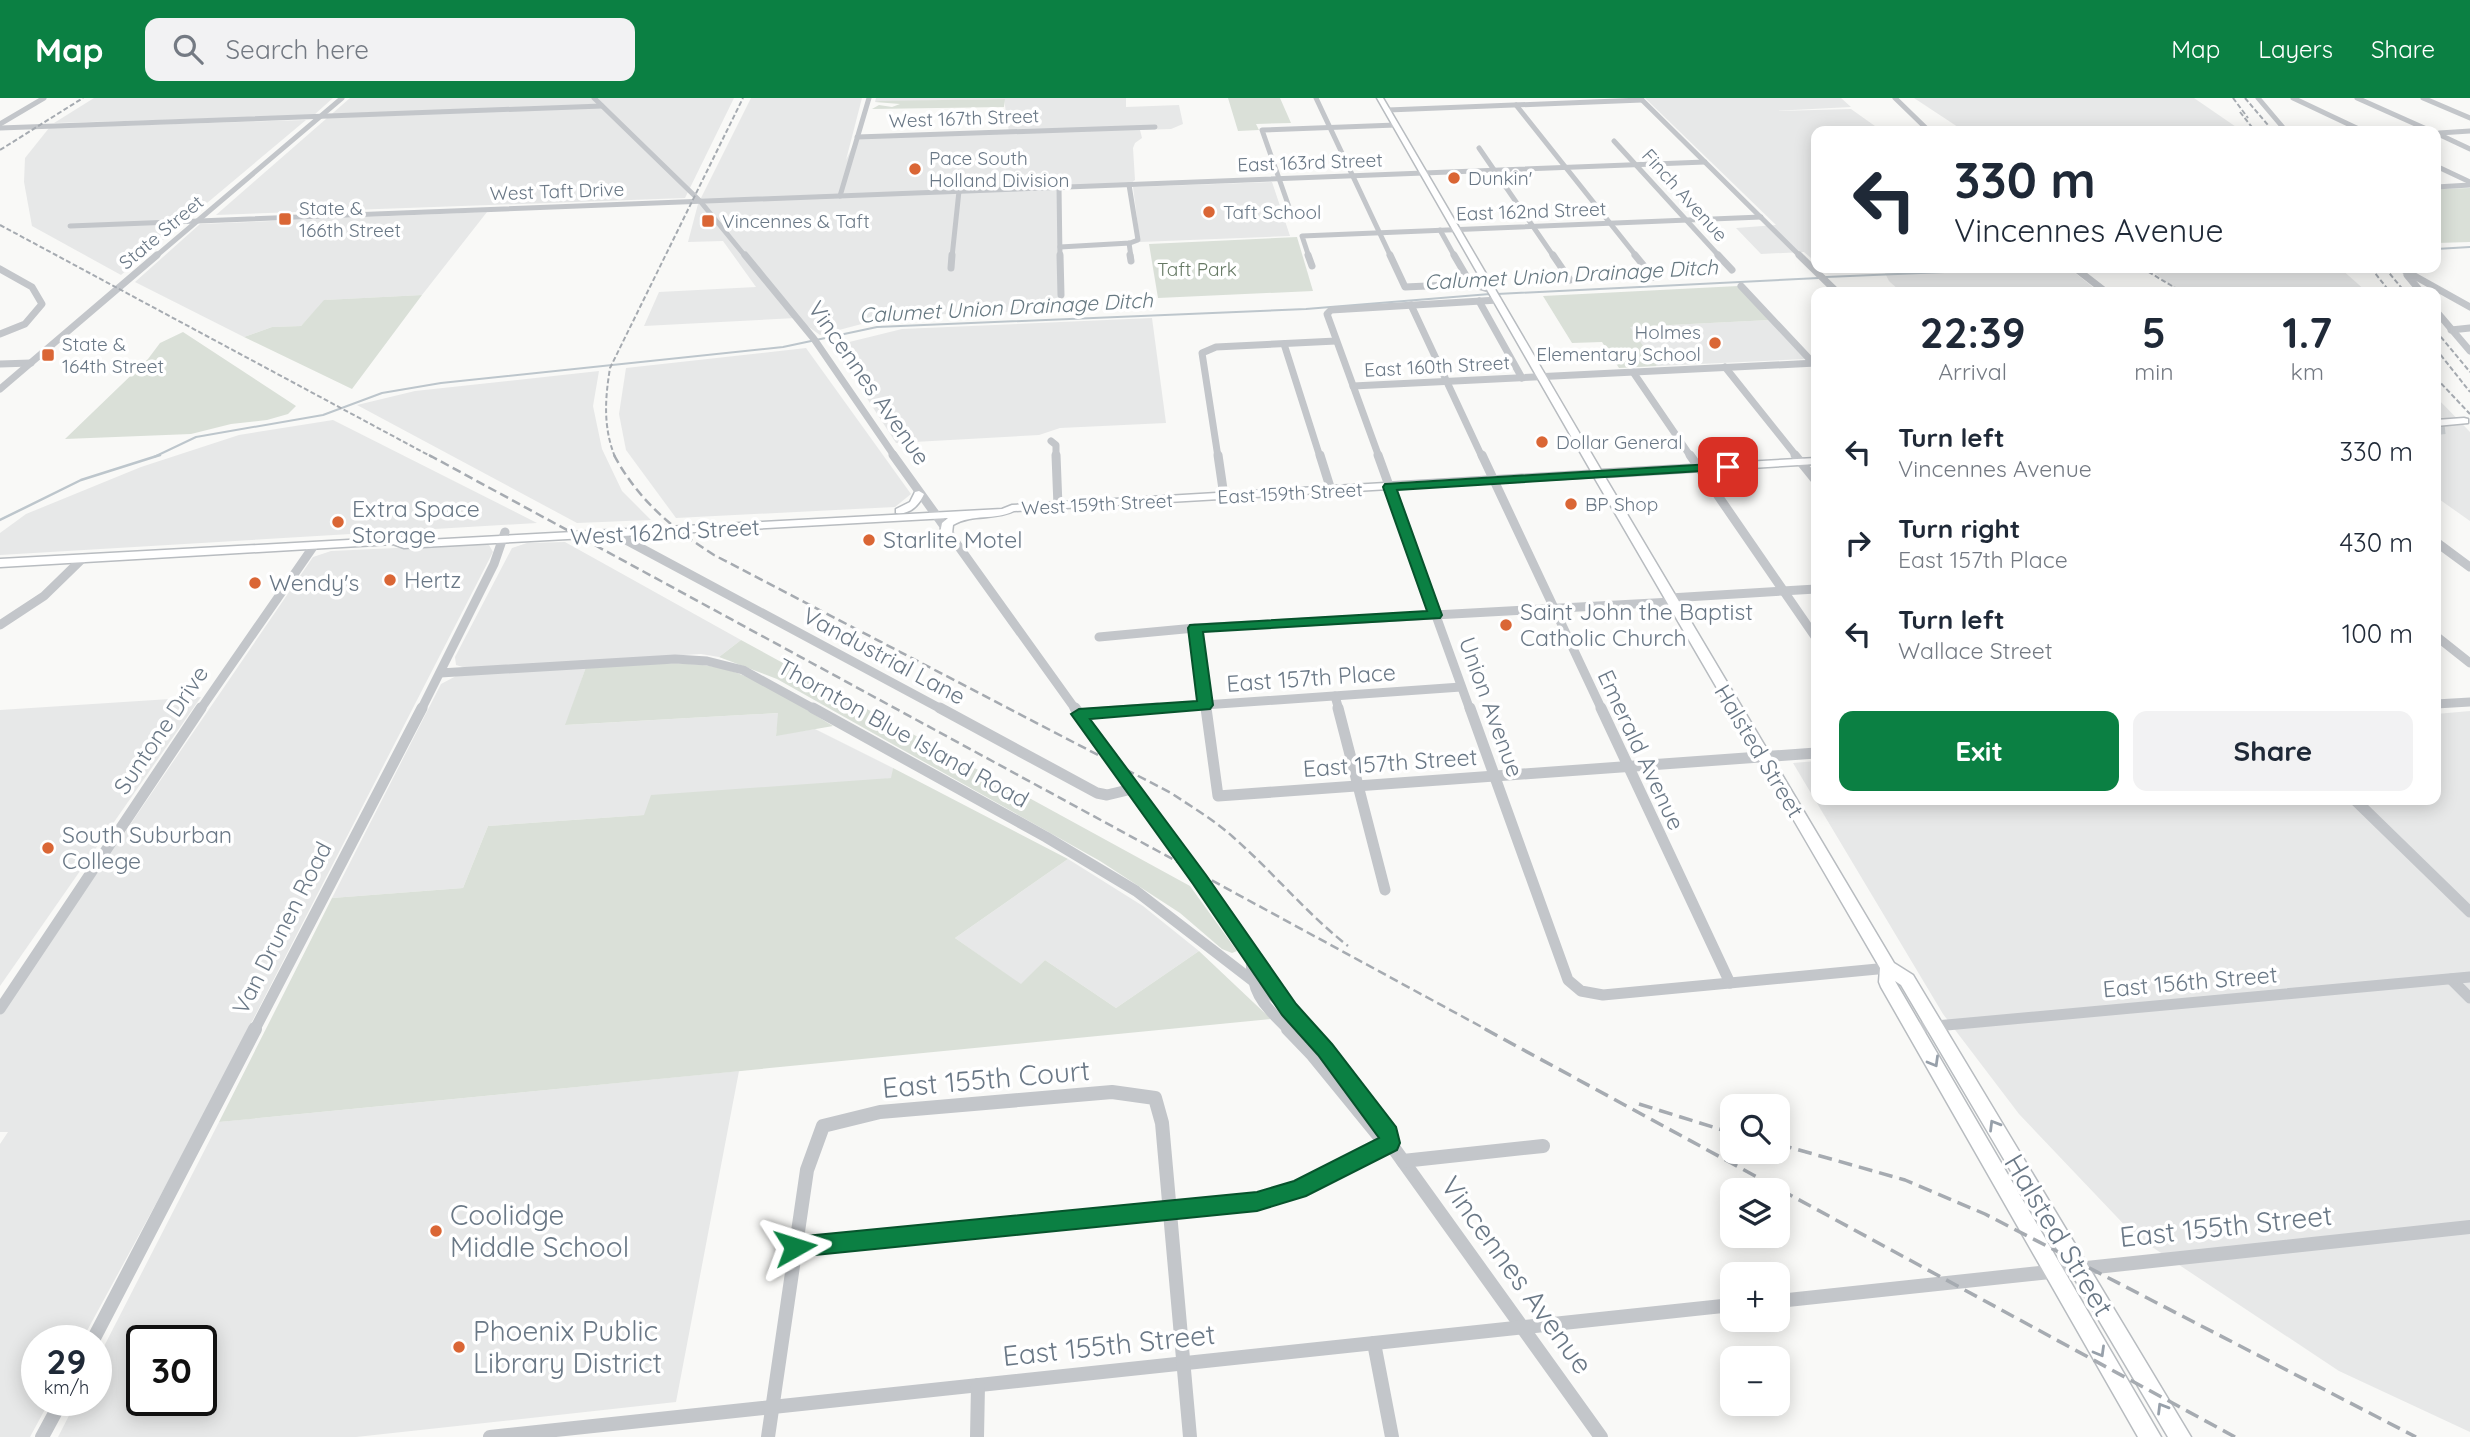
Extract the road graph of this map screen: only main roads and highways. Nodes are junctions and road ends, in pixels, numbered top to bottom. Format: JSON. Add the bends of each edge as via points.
{"nodes":[{"id":1,"x":1380,"y":98,"type":"edge"},
{"id":2,"x":2467,"y":424,"type":"edge"},
{"id":3,"x":2441,"y":426,"type":"tunnel mouth"},
{"id":4,"x":1811,"y":461,"type":"edge"},
{"id":5,"x":1598,"y":475,"type":"junction"},
{"id":6,"x":919,"y":494,"type":"road end"},
{"id":7,"x":1183,"y":499,"type":"joint"},
{"id":8,"x":1012,"y":508,"type":"junction"},
{"id":9,"x":900,"y":511,"type":"junction"},
{"id":10,"x":932,"y":513,"type":"junction"},
{"id":11,"x":962,"y":515,"type":"junction"},
{"id":12,"x":624,"y":530,"type":"junction"},
{"id":13,"x":946,"y":533,"type":"road end"},
{"id":14,"x":0,"y":563,"type":"edge"},
{"id":15,"x":1888,"y":968,"type":"junction"},
{"id":16,"x":2150,"y":1437,"type":"edge"},
{"id":17,"x":2180,"y":1437,"type":"edge"}],
"edges":[{"from":1,"to":5,"type":"main road","name":"Halsted Street"},
{"from":2,"to":3,"type":"main road"},
{"from":4,"to":5,"type":"main road","name":"East 159th Street"},
{"from":5,"to":7,"type":"main road","name":"East 159th Street"},
{"from":5,"to":15,"type":"main road","name":"Halsted Street"},
{"from":6,"to":9,"type":"main road","via":[[915,504]]},
{"from":7,"to":8,"type":"main road","name":"West 159th Street"},
{"from":8,"to":10,"type":"main road","name":"West 159th Street"},
{"from":8,"to":11,"type":"main road","name":"West 159th Street"},
{"from":9,"to":10,"type":"main road","name":"West 162nd Street"},
{"from":9,"to":12,"type":"main road","name":"West 162nd Street"},
{"from":10,"to":11,"type":"main road","name":"West 159th Street"},
{"from":10,"to":12,"type":"main road","name":"West 162nd Street"},
{"from":11,"to":13,"type":"main road","via":[[948,523]]},
{"from":12,"to":14,"type":"main road","name":"West 162nd Street"},
{"from":15,"to":16,"type":"main road","name":"Halsted Street","one_way":true,"via":[[1887,982]]},
{"from":17,"to":15,"type":"main road","name":"Halsted Street","one_way":true,"via":[[1907,980]]}]}
